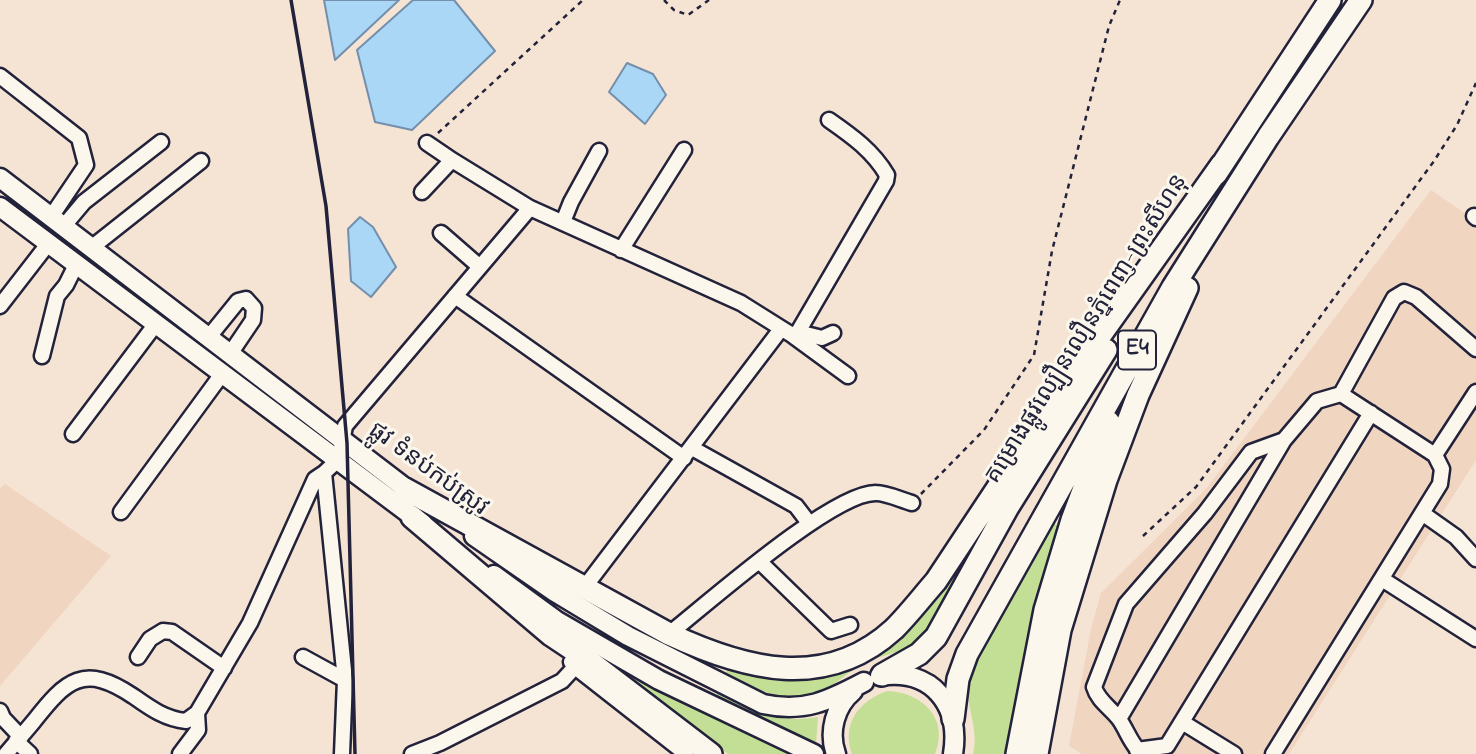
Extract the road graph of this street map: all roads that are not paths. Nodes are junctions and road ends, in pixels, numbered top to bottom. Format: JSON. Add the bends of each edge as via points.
{"nodes":[{"id":1,"x":1330,"y":0,"type":"edge"},
{"id":2,"x":1361,"y":0,"type":"edge"},
{"id":3,"x":0,"y":76,"type":"edge"},
{"id":4,"x":829,"y":120,"type":"dead end"},
{"id":5,"x":1268,"y":137,"type":"junction"},
{"id":6,"x":162,"y":142,"type":"dead end"},
{"id":7,"x":427,"y":142,"type":"road end"},
{"id":8,"x":684,"y":150,"type":"dead end"},
{"id":9,"x":599,"y":151,"type":"dead end"},
{"id":10,"x":452,"y":160,"type":"junction"},
{"id":11,"x":201,"y":161,"type":"dead end"},
{"id":12,"x":1222,"y":164,"type":"junction"},
{"id":13,"x":0,"y":178,"type":"edge"},
{"id":14,"x":422,"y":192,"type":"dead end"},
{"id":15,"x":0,"y":207,"type":"edge"},
{"id":16,"x":530,"y":208,"type":"junction"},
{"id":17,"x":57,"y":222,"type":"junction"},
{"id":18,"x":563,"y":222,"type":"junction"},
{"id":19,"x":441,"y":233,"type":"dead end"},
{"id":20,"x":48,"y":244,"type":"junction"},
{"id":21,"x":91,"y":248,"type":"junction"},
{"id":22,"x":621,"y":250,"type":"junction"},
{"id":23,"x":76,"y":265,"type":"junction"},
{"id":24,"x":480,"y":267,"type":"junction"},
{"id":25,"x":1173,"y":287,"type":"junction"},
{"id":26,"x":455,"y":296,"type":"junction"},
{"id":27,"x":0,"y":306,"type":"edge"},
{"id":28,"x":155,"y":325,"type":"junction"},
{"id":29,"x":790,"y":332,"type":"junction"},
{"id":30,"x":833,"y":333,"type":"dead end"},
{"id":31,"x":208,"y":338,"type":"junction"},
{"id":32,"x":1476,"y":349,"type":"edge"},
{"id":33,"x":230,"y":354,"type":"junction"},
{"id":34,"x":42,"y":356,"type":"dead end"},
{"id":35,"x":222,"y":374,"type":"junction"},
{"id":36,"x":848,"y":376,"type":"dead end"},
{"id":37,"x":1476,"y":393,"type":"edge"},
{"id":38,"x":1341,"y":394,"type":"junction"},
{"id":39,"x":1371,"y":413,"type":"junction"},
{"id":40,"x":73,"y":435,"type":"dead end"},
{"id":41,"x":341,"y":439,"type":"junction"},
{"id":42,"x":1284,"y":440,"type":"junction"},
{"id":43,"x":688,"y":453,"type":"junction"},
{"id":44,"x":1435,"y":455,"type":"junction"},
{"id":45,"x":339,"y":459,"type":"junction"},
{"id":46,"x":324,"y":473,"type":"junction"},
{"id":47,"x":405,"y":489,"type":"junction"},
{"id":48,"x":912,"y":503,"type":"road end"},
{"id":49,"x":121,"y":512,"type":"dead end"},
{"id":50,"x":1422,"y":513,"type":"junction"},
{"id":51,"x":412,"y":517,"type":"junction"},
{"id":52,"x":809,"y":523,"type":"junction"},
{"id":53,"x":1476,"y":559,"type":"edge"},
{"id":54,"x":760,"y":562,"type":"junction"},
{"id":55,"x":1382,"y":579,"type":"junction"},
{"id":56,"x":584,"y":587,"type":"junction"},
{"id":57,"x":850,"y":625,"type":"dead end"},
{"id":58,"x":669,"y":634,"type":"junction"},
{"id":59,"x":1476,"y":639,"type":"edge"},
{"id":60,"x":138,"y":657,"type":"dead end"},
{"id":61,"x":303,"y":657,"type":"dead end"},
{"id":62,"x":579,"y":662,"type":"junction"},
{"id":63,"x":224,"y":668,"type":"junction"},
{"id":64,"x":873,"y":679,"type":"junction"},
{"id":65,"x":345,"y":680,"type":"junction"},
{"id":66,"x":0,"y":710,"type":"edge"},
{"id":67,"x":197,"y":713,"type":"junction"},
{"id":68,"x":953,"y":719,"type":"junction"},
{"id":69,"x":1119,"y":719,"type":"junction"},
{"id":70,"x":1182,"y":722,"type":"junction"},
{"id":71,"x":19,"y":739,"type":"junction"},
{"id":72,"x":1024,"y":753,"type":"edge"},
{"id":73,"x":1138,"y":753,"type":"edge"},
{"id":74,"x":6,"y":754,"type":"edge"},
{"id":75,"x":30,"y":754,"type":"edge"},
{"id":76,"x":180,"y":754,"type":"edge"},
{"id":77,"x":342,"y":754,"type":"edge"},
{"id":78,"x":412,"y":754,"type":"edge"},
{"id":79,"x":686,"y":754,"type":"edge"},
{"id":80,"x":711,"y":754,"type":"edge"},
{"id":81,"x":814,"y":754,"type":"edge"},
{"id":82,"x":836,"y":754,"type":"edge"},
{"id":83,"x":953,"y":754,"type":"edge"},
{"id":84,"x":1234,"y":754,"type":"edge"},
{"id":85,"x":1273,"y":754,"type":"edge"}],
"edges":[{"from":1,"to":12,"type":"highway","name":"គម្រោងផ្លូវល្បឿនលឿនភ្នំពេញ-ព្រះសីហនុ","number":"E4"},
{"from":2,"to":5,"type":"highway","name":"គម្រោងផ្លូវល្បឿនលឿនភ្នំពេញ-ព្រះសីហនុ","number":"E4"},
{"from":3,"to":17,"type":"street","via":[[79,138],[86,165]]},
{"from":4,"to":29,"type":"street","via":[[872,154],[887,175],[886,181]]},
{"from":5,"to":25,"type":"highway","name":"គម្រោងផ្លូវល្បឿនលឿនភ្នំពេញ-ព្រះសីហនុ","number":"E4"},
{"from":5,"to":72,"type":"highway","via":[[1184,293],[1129,419],[1106,480]]},
{"from":6,"to":17,"type":"street"},
{"from":7,"to":10,"type":"street"},
{"from":8,"to":22,"type":"street"},
{"from":9,"to":18,"type":"street"},
{"from":10,"to":14,"type":"street"},
{"from":10,"to":16,"type":"street"},
{"from":11,"to":21,"type":"street"},
{"from":12,"to":58,"type":"highway","via":[[1073,374],[936,581],[892,631],[832,664],[787,669],[740,663]]},
{"from":12,"to":64,"type":"highway","name":"គម្រោងផ្លូវល្បឿនលឿនភ្នំពេញ-ព្រះសីហនុ","number":"E4","via":[[1008,507],[936,637],[919,654]]},
{"from":13,"to":17,"type":"main road","name":"ផ្លូវ ទំនប់កប់ស្រូវ"},
{"from":15,"to":20,"type":"main road","name":"ផ្លូវ ទំនប់កប់ស្រូវ"},
{"from":16,"to":18,"type":"street"},
{"from":16,"to":24,"type":"street"},
{"from":17,"to":21,"type":"main road","name":"ផ្លូវ ទំនប់កប់ស្រូវ"},
{"from":18,"to":22,"type":"street"},
{"from":19,"to":24,"type":"street"},
{"from":20,"to":23,"type":"main road","name":"ផ្លូវ ទំនប់កប់ស្រូវ"},
{"from":20,"to":27,"type":"street"},
{"from":21,"to":31,"type":"main road","name":"ផ្លូវ ទំនប់កប់ស្រូវ"},
{"from":22,"to":29,"type":"street","via":[[741,303]]},
{"from":23,"to":28,"type":"main road","name":"ផ្លូវ ទំនប់កប់ស្រូវ"},
{"from":23,"to":34,"type":"street","via":[[57,296]]},
{"from":24,"to":26,"type":"street"},
{"from":25,"to":68,"type":"highway","name":"គម្រោងផ្លូវល្បឿនលឿនភ្នំពេញ-ព្រះសីហនុ","number":"E4","via":[[967,654],[958,679]]},
{"from":25,"to":72,"type":"highway","via":[[1109,422],[1072,520],[1045,610]]},
{"from":26,"to":41,"type":"street","via":[[345,426]]},
{"from":26,"to":43,"type":"street"},
{"from":28,"to":35,"type":"main road","name":"ផ្លូវ ទំនប់កប់ស្រូវ"},
{"from":28,"to":40,"type":"street"},
{"from":29,"to":30,"type":"street","via":[[822,338]]},
{"from":29,"to":36,"type":"street"},
{"from":29,"to":43,"type":"street"},
{"from":31,"to":33,"type":"main road","name":"ផ្លូវ ទំនប់កប់ស្រូវ"},
{"from":31,"to":33,"type":"street","via":[[237,301],[246,299],[254,308],[253,320]]},
{"from":32,"to":38,"type":"street","via":[[1416,297],[1404,292],[1394,298]]},
{"from":33,"to":41,"type":"main road","name":"ផ្លូវ ទំនប់កប់ស្រូវ"},
{"from":35,"to":45,"type":"main road","name":"ផ្លូវ ទំនប់កប់ស្រូវ"},
{"from":35,"to":49,"type":"street"},
{"from":37,"to":44,"type":"street"},
{"from":38,"to":39,"type":"street"},
{"from":38,"to":42,"type":"street","via":[[1318,401]]},
{"from":39,"to":44,"type":"street"},
{"from":39,"to":70,"type":"street"},
{"from":41,"to":45,"type":"street"},
{"from":41,"to":47,"type":"main road","name":"ផ្លូវ ទំនប់កប់ស្រូវ"},
{"from":42,"to":69,"type":"street"},
{"from":42,"to":69,"type":"street","via":[[1251,452],[1126,604],[1094,687],[1096,696]]},
{"from":43,"to":52,"type":"street","via":[[796,506]]},
{"from":43,"to":56,"type":"street"},
{"from":44,"to":50,"type":"street","via":[[1443,469],[1440,484]]},
{"from":45,"to":46,"type":"street"},
{"from":45,"to":51,"type":"main road","name":"ផ្លូវ ទំនប់កប់ស្រូវ"},
{"from":46,"to":63,"type":"street","via":[[315,479],[250,623]]},
{"from":46,"to":65,"type":"street"},
{"from":47,"to":56,"type":"highway"},
{"from":47,"to":64,"type":"main road","name":"ផ្លូវ ទំនប់កប់ស្រូវ","via":[[628,636],[763,704],[809,706]]},
{"from":48,"to":52,"type":"street","via":[[875,493]]},
{"from":50,"to":53,"type":"street","via":[[1456,537]]},
{"from":50,"to":55,"type":"street"},
{"from":51,"to":62,"type":"highway"},
{"from":51,"to":81,"type":"main road","name":"ផ្លូវ ទំនប់កប់ស្រូវ","via":[[557,621],[659,680]]},
{"from":52,"to":54,"type":"street"},
{"from":54,"to":57,"type":"street","via":[[831,631]]},
{"from":54,"to":58,"type":"street"},
{"from":55,"to":59,"type":"street"},
{"from":55,"to":85,"type":"street"},
{"from":56,"to":58,"type":"highway"},
{"from":60,"to":63,"type":"street","via":[[150,639],[163,631],[172,632]]},
{"from":61,"to":65,"type":"street"},
{"from":62,"to":78,"type":"street","via":[[562,681]]},
{"from":62,"to":79,"type":"street"},
{"from":62,"to":80,"type":"highway"},
{"from":63,"to":67,"type":"street"},
{"from":64,"to":68,"type":"main road","via":[[900,674],[918,679],[934,688]]},
{"from":64,"to":82,"type":"main road","number":"E4","via":[[849,694],[838,710],[833,728]]},
{"from":65,"to":77,"type":"street"},
{"from":66,"to":71,"type":"street"},
{"from":67,"to":71,"type":"street","via":[[186,721],[163,717],[119,686],[96,679],[79,680],[66,684]]},
{"from":67,"to":76,"type":"street","via":[[198,730]]},
{"from":68,"to":83,"type":"main road","number":"E4"},
{"from":69,"to":73,"type":"street"},
{"from":70,"to":73,"type":"street","via":[[1167,746]]},
{"from":70,"to":84,"type":"street"},
{"from":71,"to":74,"type":"street"},
{"from":71,"to":75,"type":"street"}]}
